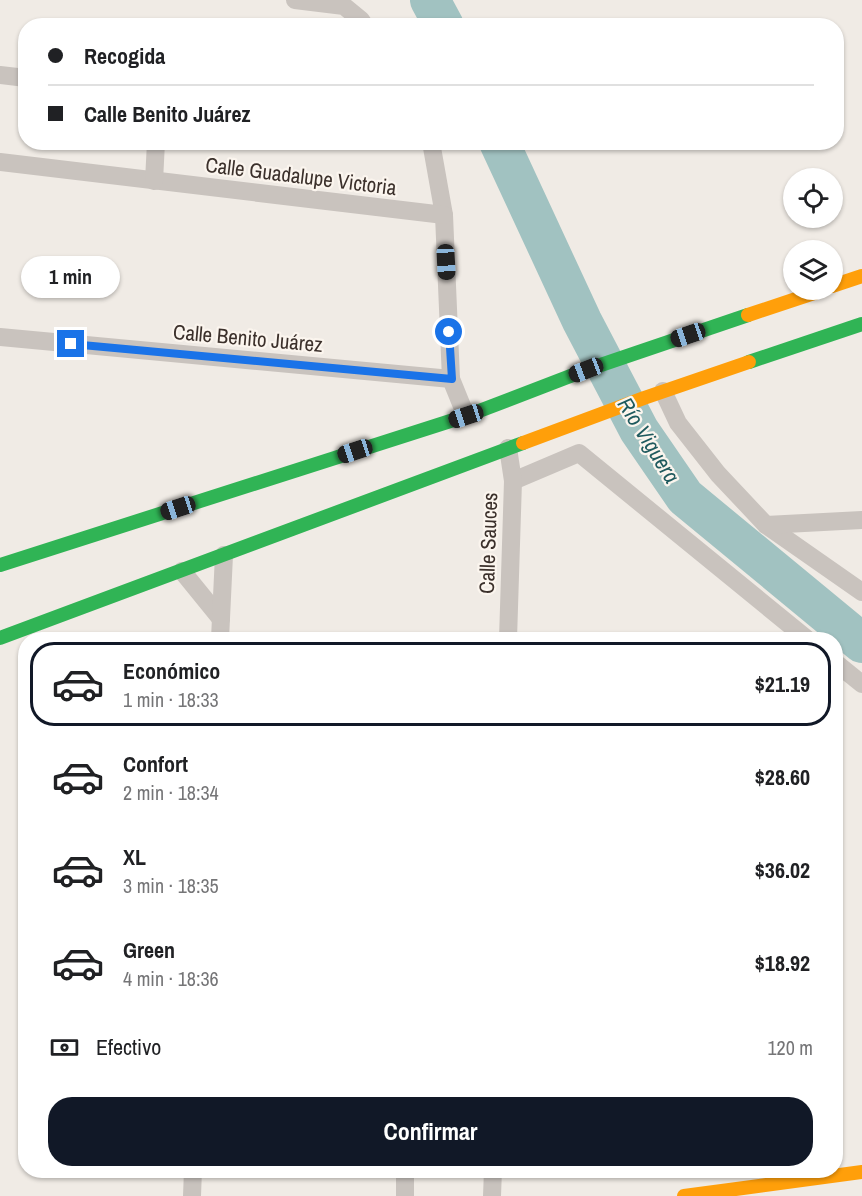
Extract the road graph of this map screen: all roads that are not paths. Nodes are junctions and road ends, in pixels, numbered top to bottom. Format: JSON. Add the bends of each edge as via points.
{"nodes":[{"id":1,"x":295,"y":0,"type":"edge"},
{"id":2,"x":359,"y":18,"type":"edge"},
{"id":3,"x":0,"y":75,"type":"edge"},
{"id":4,"x":18,"y":77,"type":"edge"},
{"id":5,"x":156,"y":150,"type":"edge"},
{"id":6,"x":432,"y":150,"type":"edge"},
{"id":7,"x":0,"y":162,"type":"edge"},
{"id":8,"x":154,"y":181,"type":"junction"},
{"id":9,"x":444,"y":215,"type":"junction"},
{"id":10,"x":862,"y":276,"type":"edge"},
{"id":11,"x":843,"y":282,"type":"edge"},
{"id":12,"x":793,"y":300,"type":"edge"},
{"id":13,"x":862,"y":324,"type":"edge"},
{"id":14,"x":0,"y":338,"type":"edge"},
{"id":15,"x":452,"y":379,"type":"junction"},
{"id":16,"x":663,"y":391,"type":"junction"},
{"id":17,"x":466,"y":416,"type":"junction"},
{"id":18,"x":570,"y":425,"type":"junction"},
{"id":19,"x":508,"y":448,"type":"junction"},
{"id":20,"x":579,"y":453,"type":"junction"},
{"id":21,"x":513,"y":481,"type":"junction"},
{"id":22,"x":862,"y":520,"type":"edge"},
{"id":23,"x":766,"y":525,"type":"junction"},
{"id":24,"x":224,"y":555,"type":"junction"},
{"id":25,"x":0,"y":565,"type":"edge"},
{"id":26,"x":182,"y":571,"type":"junction"},
{"id":27,"x":862,"y":592,"type":"edge"},
{"id":28,"x":221,"y":620,"type":"junction"},
{"id":29,"x":220,"y":632,"type":"edge"},
{"id":30,"x":508,"y":632,"type":"edge"},
{"id":31,"x":798,"y":632,"type":"edge"},
{"id":32,"x":0,"y":638,"type":"edge"},
{"id":33,"x":843,"y":669,"type":"edge"},
{"id":34,"x":862,"y":684,"type":"edge"},
{"id":35,"x":862,"y":1172,"type":"edge"},
{"id":36,"x":843,"y":1175,"type":"edge"},
{"id":37,"x":193,"y":1178,"type":"edge"},
{"id":38,"x":405,"y":1178,"type":"edge"},
{"id":39,"x":493,"y":1178,"type":"edge"},
{"id":40,"x":819,"y":1178,"type":"edge"},
{"id":41,"x":784,"y":1183,"type":"edge"},
{"id":42,"x":192,"y":1196,"type":"edge"},
{"id":43,"x":405,"y":1196,"type":"edge"},
{"id":44,"x":492,"y":1196,"type":"edge"},
{"id":45,"x":684,"y":1196,"type":"edge"}],
"edges":[{"from":1,"to":2,"type":"street","via":[[344,6]]},
{"from":3,"to":4,"type":"street"},
{"from":5,"to":8,"type":"street"},
{"from":6,"to":9,"type":"street"},
{"from":7,"to":8,"type":"street","name":"Calle Guadalupe Victoria"},
{"from":8,"to":9,"type":"street","name":"Calle Guadalupe Victoria"},
{"from":9,"to":15,"type":"street"},
{"from":10,"to":11,"type":"main road"},
{"from":12,"to":17,"type":"main road","via":[[586,370]]},
{"from":13,"to":16,"type":"main road"},
{"from":14,"to":15,"type":"street","name":"Calle Benito Juárez"},
{"from":15,"to":17,"type":"street"},
{"from":16,"to":18,"type":"main road"},
{"from":16,"to":23,"type":"street","via":[[678,423],[718,474]]},
{"from":17,"to":25,"type":"main road"},
{"from":18,"to":19,"type":"main road"},
{"from":18,"to":20,"type":"street"},
{"from":19,"to":21,"type":"street","name":"Calle Sauces"},
{"from":19,"to":24,"type":"main road"},
{"from":20,"to":21,"type":"street"},
{"from":20,"to":31,"type":"street"},
{"from":21,"to":30,"type":"street","name":"Calle Sauces"},
{"from":22,"to":23,"type":"street"},
{"from":23,"to":27,"type":"street"},
{"from":24,"to":26,"type":"main road"},
{"from":24,"to":28,"type":"street"},
{"from":26,"to":28,"type":"street"},
{"from":26,"to":32,"type":"main road"},
{"from":28,"to":29,"type":"street"},
{"from":33,"to":34,"type":"street"},
{"from":35,"to":36,"type":"main road"},
{"from":37,"to":42,"type":"street"},
{"from":38,"to":43,"type":"street"},
{"from":39,"to":44,"type":"street"},
{"from":40,"to":41,"type":"main road"},
{"from":41,"to":45,"type":"main road"}]}
